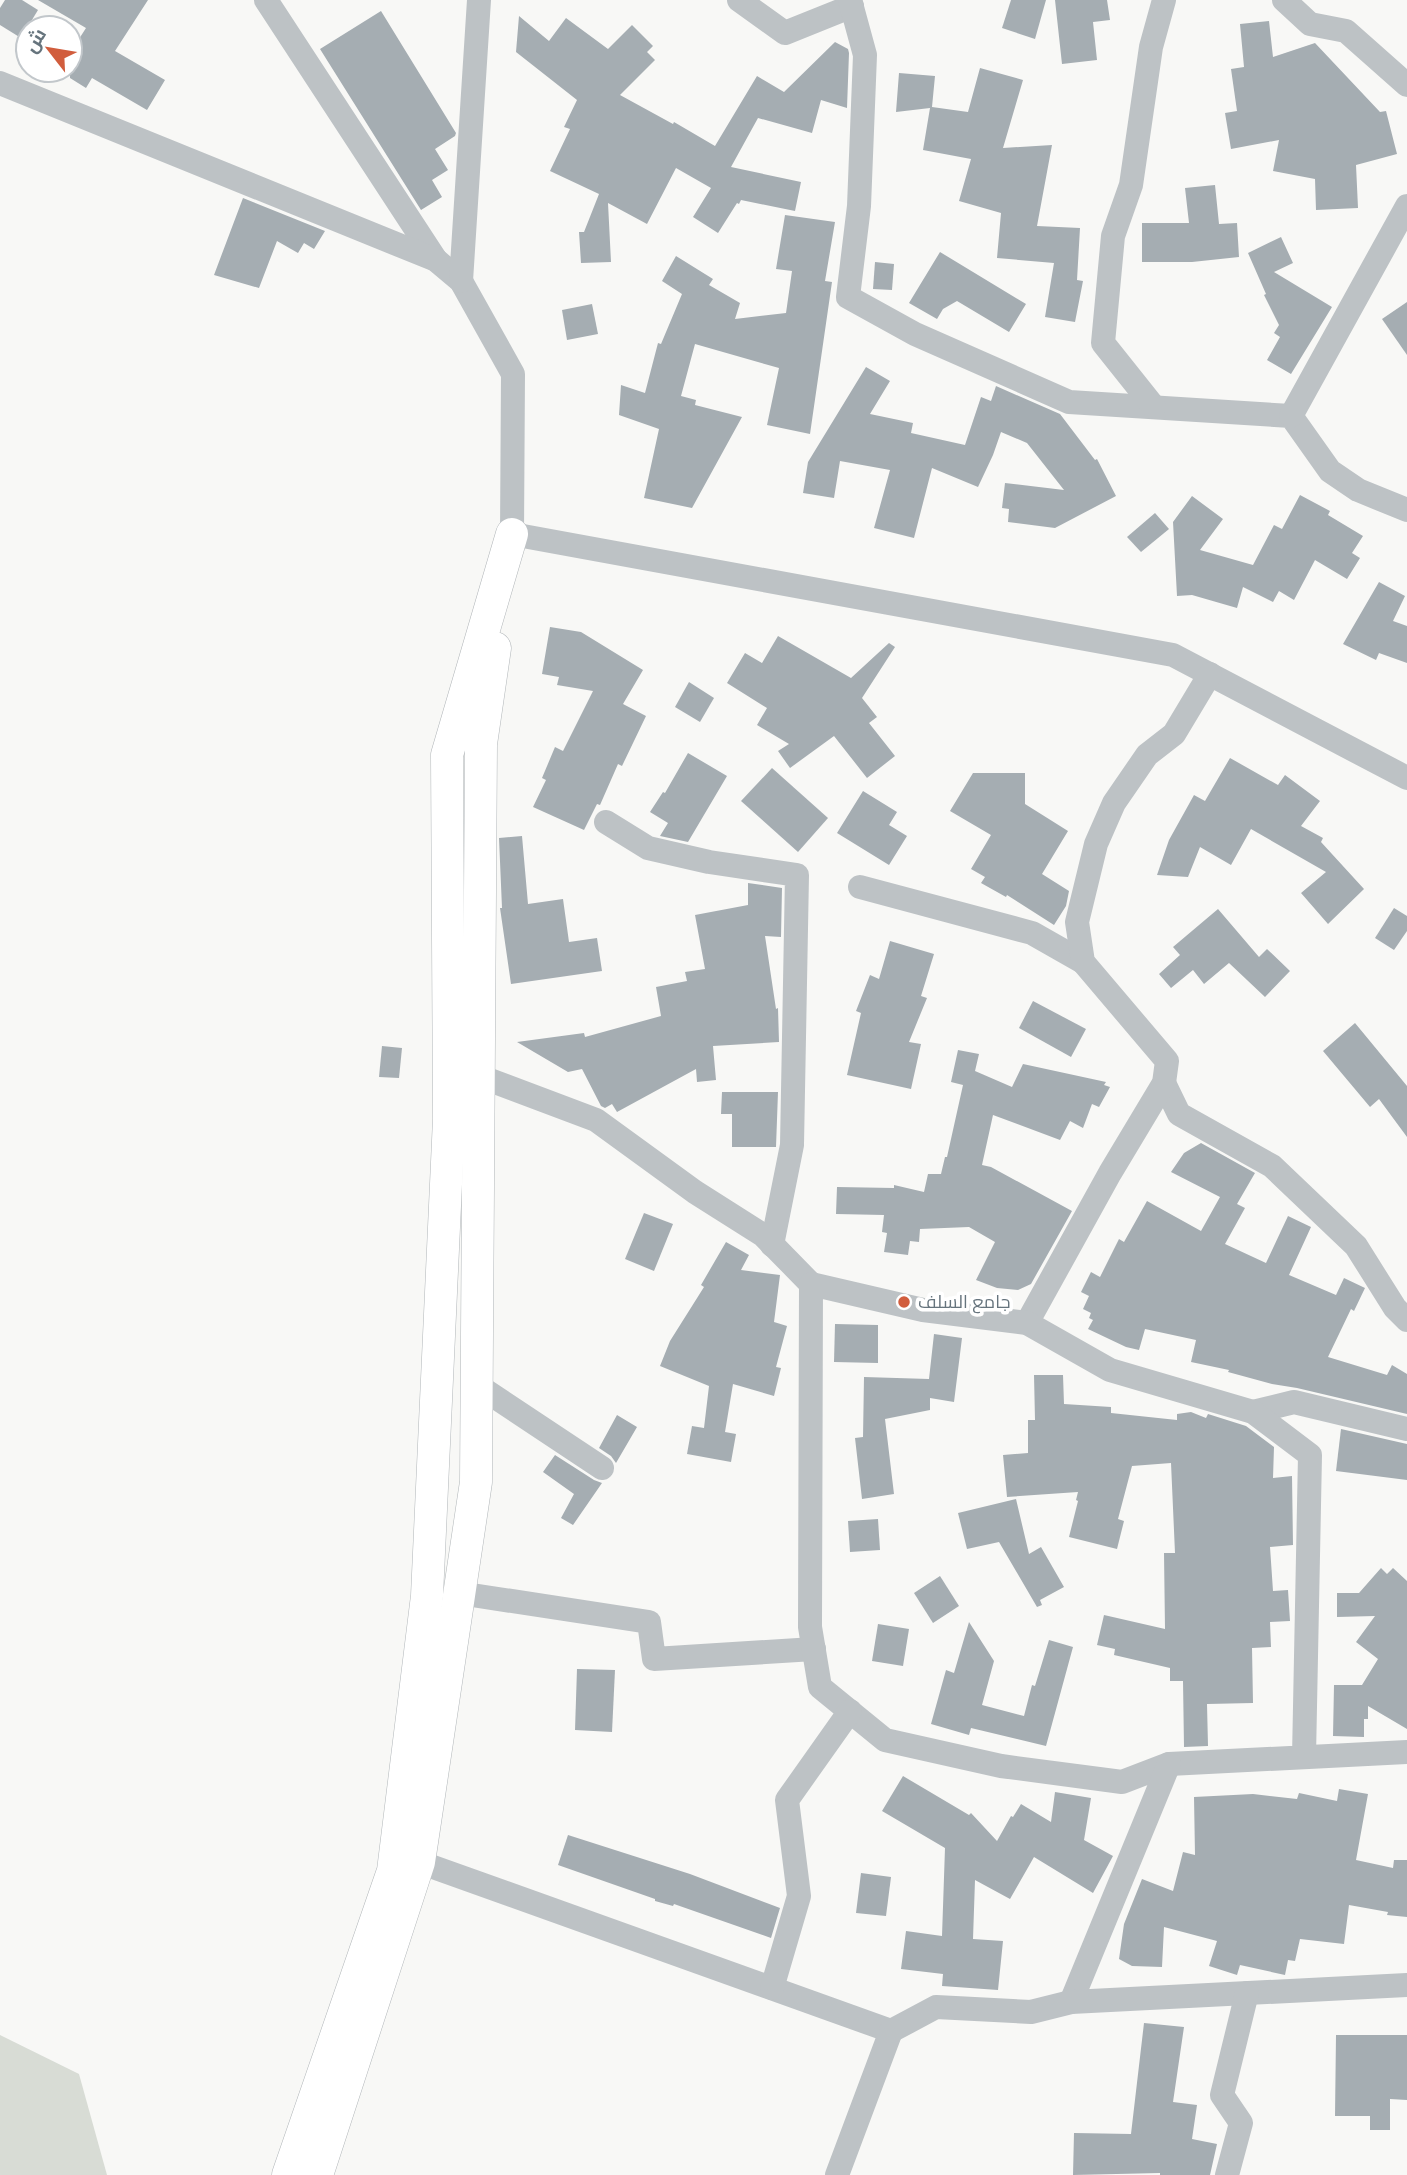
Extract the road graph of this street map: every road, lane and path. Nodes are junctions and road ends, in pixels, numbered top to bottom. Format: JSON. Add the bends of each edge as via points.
{"nodes":[{"id":1,"x":266,"y":0,"type":"edge"},
{"id":2,"x":478,"y":0,"type":"edge"},
{"id":3,"x":738,"y":0,"type":"edge"},
{"id":4,"x":1164,"y":0,"type":"edge"},
{"id":5,"x":1284,"y":0,"type":"edge"},
{"id":6,"x":851,"y":3,"type":"edge"},
{"id":7,"x":0,"y":83,"type":"edge"},
{"id":8,"x":1407,"y":85,"type":"edge"},
{"id":9,"x":1407,"y":206,"type":"edge"},
{"id":10,"x":436,"y":260,"type":"junction"},
{"id":11,"x":461,"y":281,"type":"junction"},
{"id":12,"x":1154,"y":407,"type":"junction"},
{"id":13,"x":1292,"y":416,"type":"junction"},
{"id":14,"x":1407,"y":510,"type":"edge"},
{"id":15,"x":512,"y":534,"type":"junction"},
{"id":16,"x":1210,"y":674,"type":"junction"},
{"id":17,"x":1407,"y":778,"type":"edge"},
{"id":18,"x":606,"y":822,"type":"dead end"},
{"id":19,"x":860,"y":887,"type":"dead end"},
{"id":20,"x":1083,"y":962,"type":"junction"},
{"id":21,"x":479,"y":1076,"type":"junction"},
{"id":22,"x":1164,"y":1083,"type":"junction"},
{"id":23,"x":772,"y":1245,"type":"junction"},
{"id":24,"x":811,"y":1284,"type":"junction"},
{"id":25,"x":1407,"y":1320,"type":"edge"},
{"id":26,"x":1027,"y":1323,"type":"junction"},
{"id":27,"x":477,"y":1385,"type":"junction"},
{"id":28,"x":1253,"y":1412,"type":"junction"},
{"id":29,"x":1407,"y":1429,"type":"edge"},
{"id":30,"x":602,"y":1468,"type":"dead end"},
{"id":31,"x":459,"y":1593,"type":"junction"},
{"id":32,"x":814,"y":1649,"type":"junction"},
{"id":33,"x":850,"y":1712,"type":"junction"},
{"id":34,"x":1407,"y":1752,"type":"edge"},
{"id":35,"x":1304,"y":1757,"type":"junction"},
{"id":36,"x":1169,"y":1764,"type":"junction"},
{"id":37,"x":419,"y":1862,"type":"junction"},
{"id":38,"x":1407,"y":1984,"type":"edge"},
{"id":39,"x":772,"y":1988,"type":"junction"},
{"id":40,"x":1247,"y":1993,"type":"junction"},
{"id":41,"x":1071,"y":2003,"type":"junction"},
{"id":42,"x":891,"y":2031,"type":"junction"},
{"id":43,"x":288,"y":2175,"type":"edge"},
{"id":44,"x":317,"y":2175,"type":"edge"},
{"id":45,"x":837,"y":2175,"type":"edge"},
{"id":46,"x":1227,"y":2175,"type":"edge"}],
"edges":[{"from":1,"to":10,"type":"street"},
{"from":2,"to":11,"type":"street"},
{"from":3,"to":6,"type":"street","via":[[785,33]]},
{"from":4,"to":12,"type":"street","via":[[1151,47],[1131,185],[1113,236],[1103,343]]},
{"from":5,"to":8,"type":"street","via":[[1310,24],[1346,31]]},
{"from":6,"to":12,"type":"street","via":[[865,55],[859,206],[848,297],[915,334],[1069,402]]},
{"from":7,"to":10,"type":"street"},
{"from":9,"to":13,"type":"street"},
{"from":10,"to":11,"type":"street"},
{"from":11,"to":15,"type":"street","via":[[513,374]]},
{"from":12,"to":13,"type":"street"},
{"from":13,"to":14,"type":"street","via":[[1330,471],[1358,490]]},
{"from":15,"to":16,"type":"street","via":[[1173,654]]},
{"from":15,"to":21,"type":"main road","via":[[481,744]]},
{"from":15,"to":43,"type":"main road","via":[[447,755],[449,1119],[427,1596],[393,1871]]},
{"from":16,"to":17,"type":"street"},
{"from":16,"to":20,"type":"street","via":[[1174,734],[1147,755],[1114,803],[1096,844],[1077,922]]},
{"from":18,"to":23,"type":"street","via":[[648,848],[797,875],[792,1145]]},
{"from":19,"to":20,"type":"street","via":[[1032,933]]},
{"from":20,"to":22,"type":"street","via":[[1167,1061]]},
{"from":21,"to":23,"type":"street","via":[[596,1120]]},
{"from":21,"to":27,"type":"main road"},
{"from":22,"to":25,"type":"street","via":[[1179,1114],[1272,1166],[1356,1246]]},
{"from":22,"to":26,"type":"street"},
{"from":23,"to":24,"type":"street"},
{"from":24,"to":26,"type":"street","via":[[923,1310]]},
{"from":24,"to":32,"type":"street","via":[[810,1627]]},
{"from":26,"to":28,"type":"street","via":[[1110,1370]]},
{"from":27,"to":30,"type":"street"},
{"from":27,"to":31,"type":"main road","via":[[476,1482]]},
{"from":28,"to":29,"type":"street","via":[[1294,1402]]},
{"from":28,"to":35,"type":"street","via":[[1310,1455]]},
{"from":31,"to":32,"type":"street","via":[[649,1622],[654,1659]]},
{"from":31,"to":37,"type":"main road"},
{"from":32,"to":33,"type":"street","via":[[820,1687]]},
{"from":33,"to":36,"type":"street","via":[[885,1740],[1002,1766],[1122,1782]]},
{"from":33,"to":39,"type":"street","via":[[787,1800],[799,1896]]},
{"from":34,"to":35,"type":"street"},
{"from":35,"to":36,"type":"street"},
{"from":36,"to":41,"type":"street"},
{"from":37,"to":39,"type":"street"},
{"from":37,"to":44,"type":"main road"},
{"from":38,"to":40,"type":"street"},
{"from":39,"to":42,"type":"street"},
{"from":40,"to":41,"type":"street"},
{"from":40,"to":46,"type":"street","via":[[1223,2095],[1241,2123]]},
{"from":41,"to":42,"type":"street","via":[[1031,2012],[936,2007]]},
{"from":42,"to":45,"type":"street"}]}
